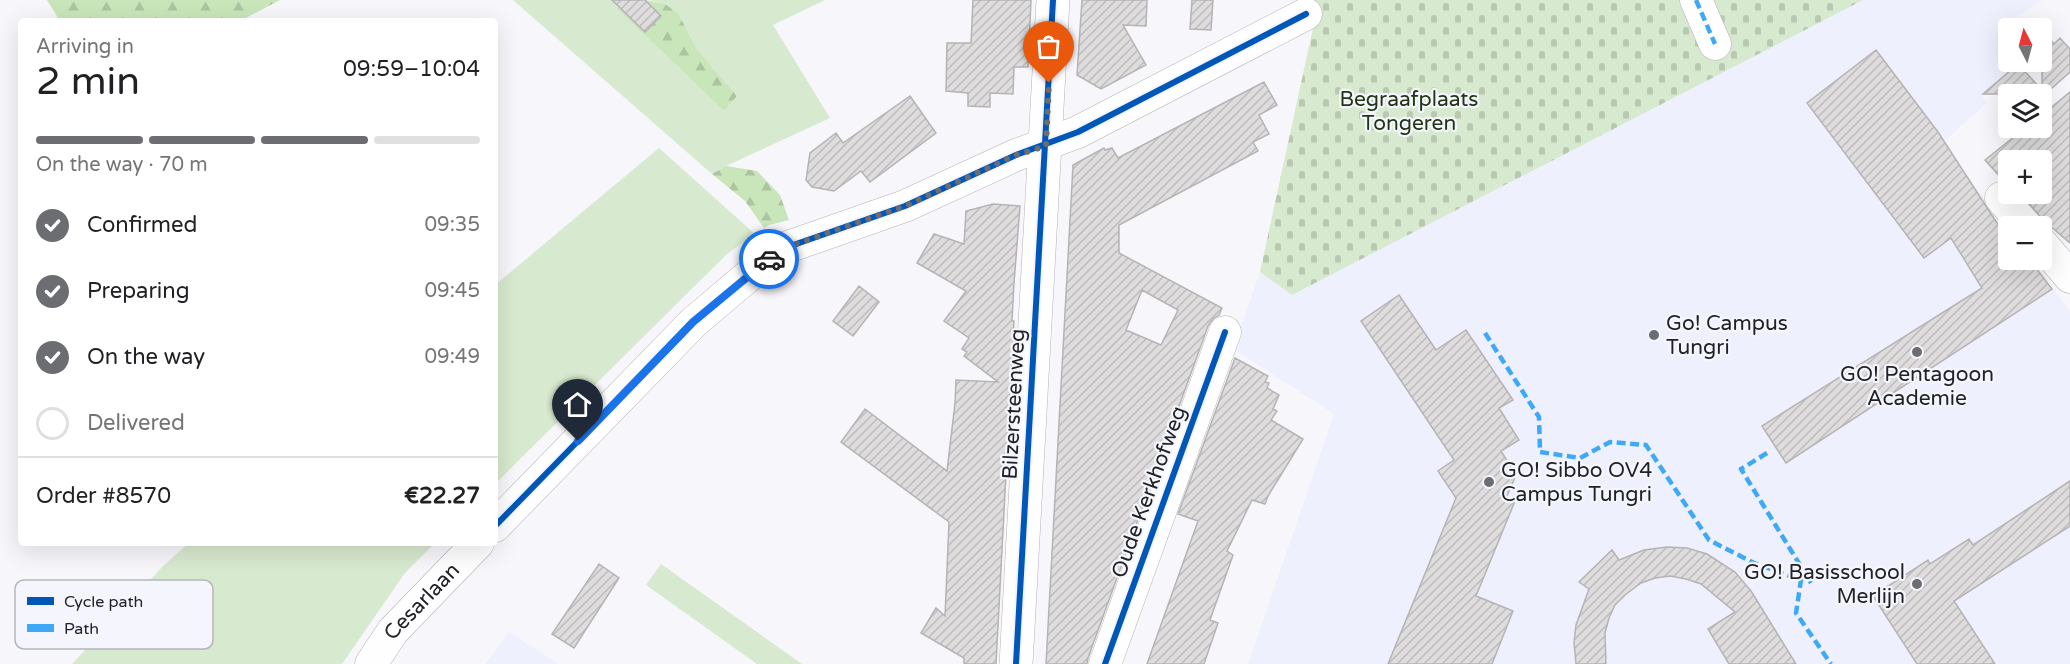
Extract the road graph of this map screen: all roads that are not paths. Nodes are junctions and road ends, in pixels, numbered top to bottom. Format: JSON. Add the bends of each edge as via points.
{"nodes":[{"id":1,"x":1053,"y":0,"type":"edge"},
{"id":2,"x":1696,"y":0,"type":"edge"},
{"id":3,"x":1306,"y":15,"type":"dead end"},
{"id":4,"x":1715,"y":44,"type":"dead end"},
{"id":5,"x":1046,"y":146,"type":"junction"},
{"id":6,"x":2006,"y":204,"type":"edge"},
{"id":7,"x":2017,"y":216,"type":"edge"},
{"id":8,"x":2052,"y":256,"type":"edge"},
{"id":9,"x":2070,"y":277,"type":"edge"},
{"id":10,"x":1225,"y":332,"type":"dead end"},
{"id":11,"x":498,"y":523,"type":"edge"},
{"id":12,"x":475,"y":546,"type":"edge"},
{"id":13,"x":371,"y":664,"type":"edge"},
{"id":14,"x":1016,"y":664,"type":"edge"},
{"id":15,"x":1105,"y":664,"type":"edge"}],
"edges":[{"from":1,"to":5,"type":"main road","name":"Bilzersteenweg"},
{"from":2,"to":4,"type":"street"},
{"from":3,"to":5,"type":"street"},
{"from":5,"to":11,"type":"street","via":[[1016,155],[905,206],[779,250],[693,322]]},
{"from":5,"to":14,"type":"main road","name":"Bilzersteenweg"},
{"from":6,"to":7,"type":"street"},
{"from":8,"to":9,"type":"street"},
{"from":10,"to":15,"type":"street","name":"Oude Kerkhofweg"},
{"from":12,"to":13,"type":"street","name":"Cesarlaan","via":[[393,631]]}]}
